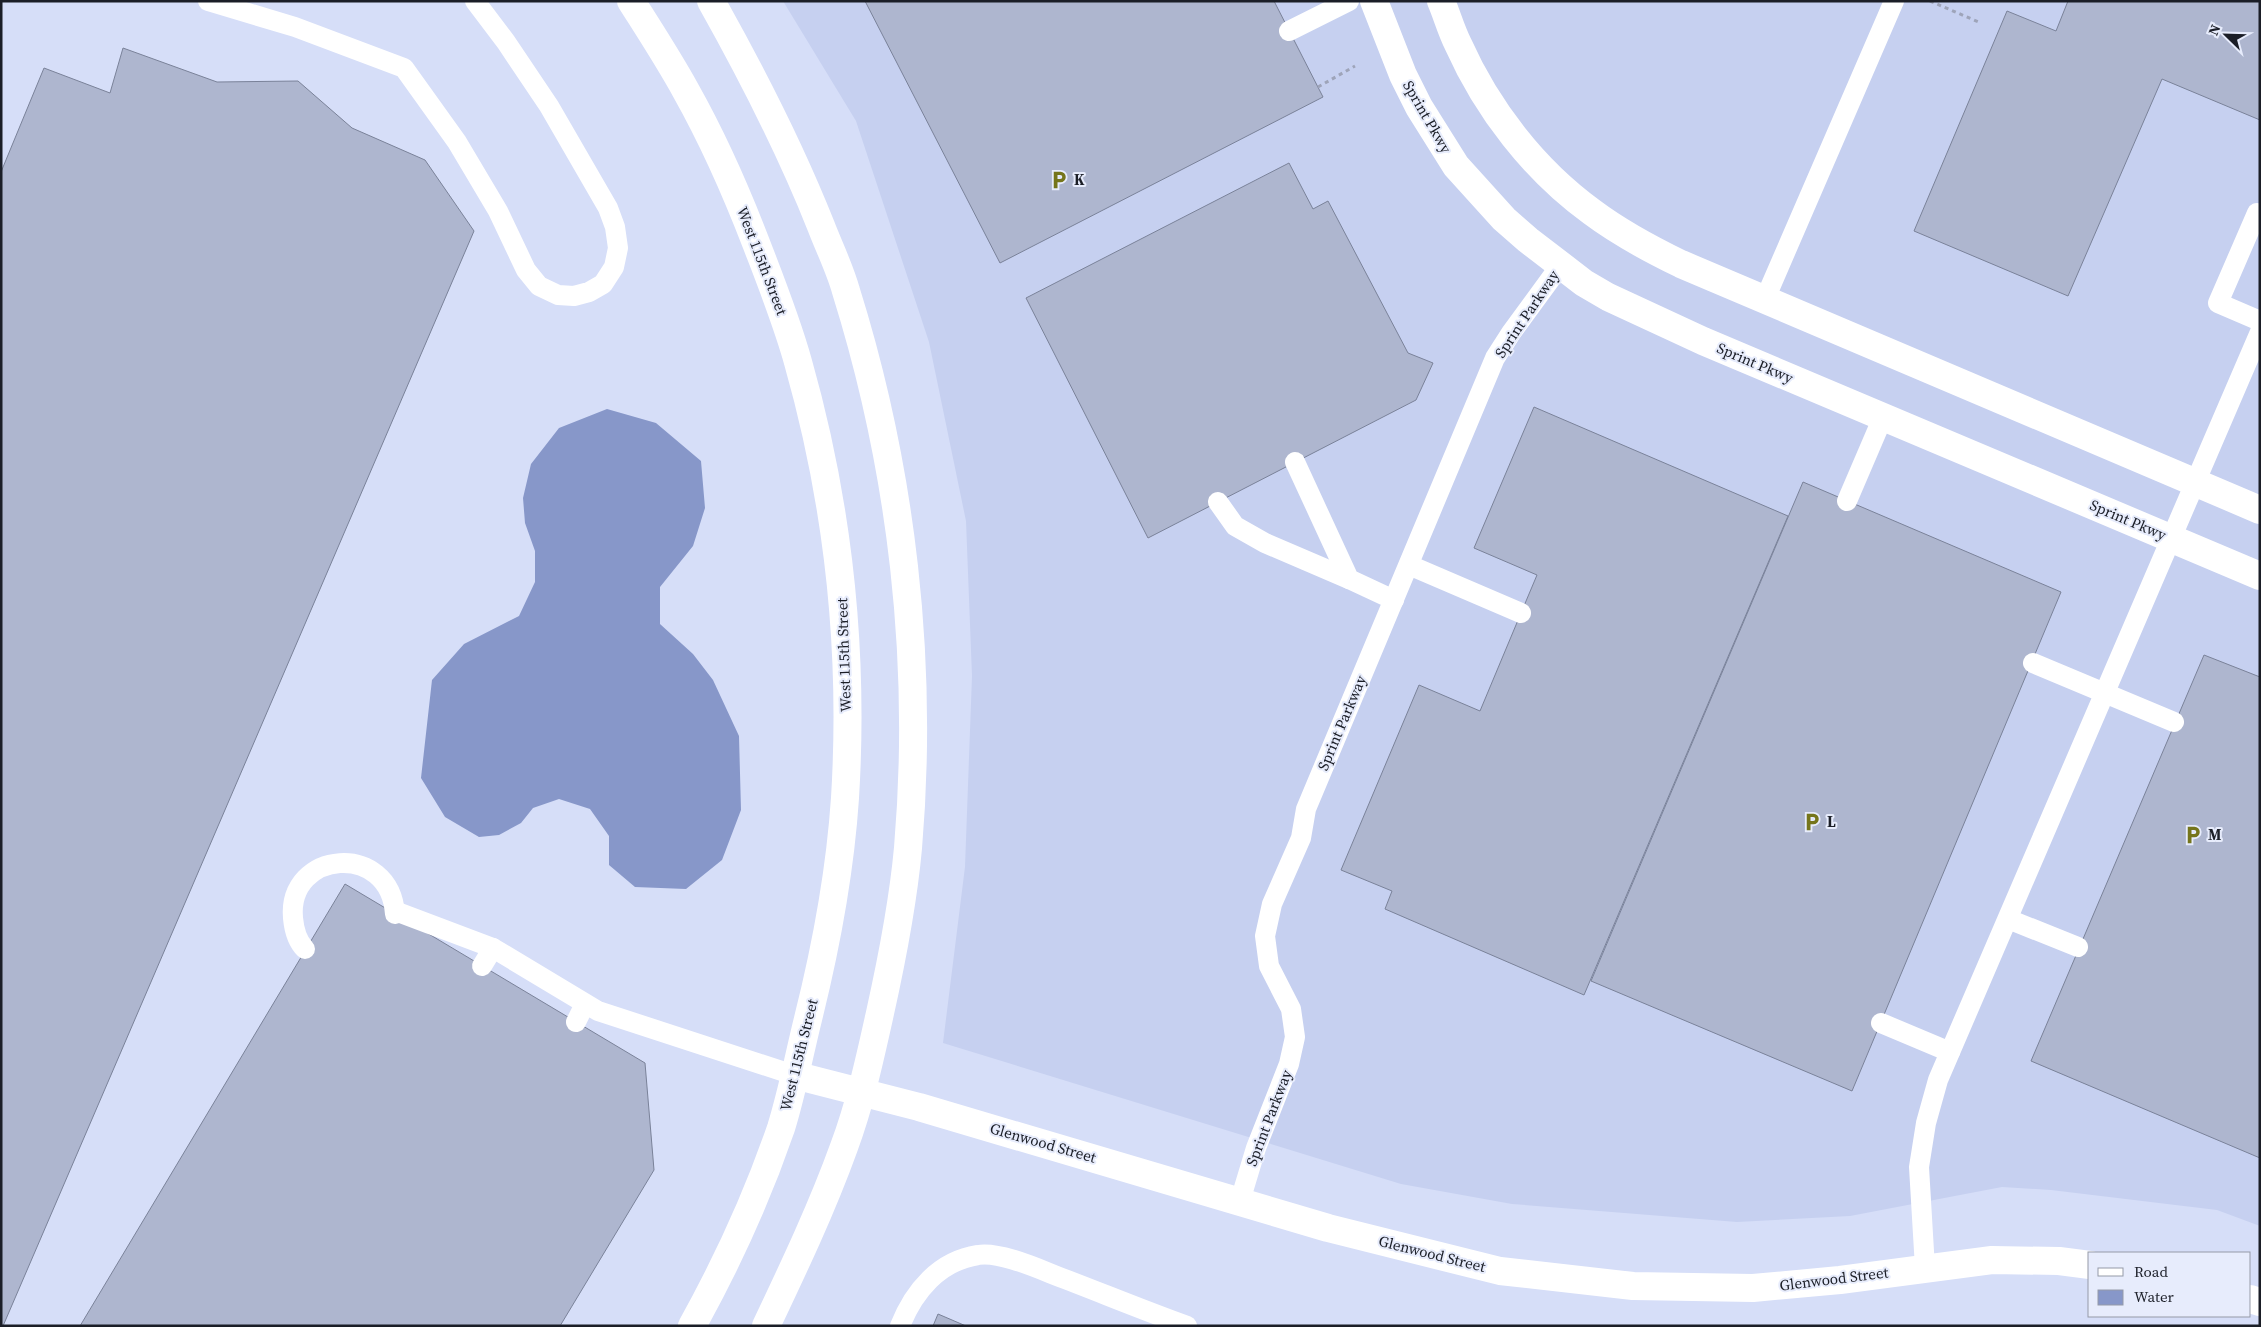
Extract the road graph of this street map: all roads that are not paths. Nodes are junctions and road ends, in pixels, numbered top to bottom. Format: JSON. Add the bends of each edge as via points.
{"nodes":[{"id":1,"x":208,"y":1,"type":"edge"},
{"id":2,"x":475,"y":1,"type":"edge"},
{"id":3,"x":631,"y":1,"type":"edge"},
{"id":4,"x":711,"y":1,"type":"edge"},
{"id":5,"x":1349,"y":1,"type":"edge"},
{"id":6,"x":1374,"y":1,"type":"edge"},
{"id":7,"x":1441,"y":1,"type":"edge"},
{"id":8,"x":1894,"y":1,"type":"edge"},
{"id":9,"x":1289,"y":31,"type":"dead end"},
{"id":10,"x":2260,"y":214,"type":"edge"},
{"id":11,"x":1560,"y":266,"type":"junction"},
{"id":12,"x":1764,"y":299,"type":"junction"},
{"id":13,"x":2260,"y":321,"type":"edge"},
{"id":14,"x":2260,"y":332,"type":"edge"},
{"id":15,"x":1884,"y":417,"type":"junction"},
{"id":16,"x":1295,"y":462,"type":"dead end"},
{"id":17,"x":2194,"y":482,"type":"junction"},
{"id":18,"x":1847,"y":501,"type":"dead end"},
{"id":19,"x":1218,"y":502,"type":"dead end"},
{"id":20,"x":2260,"y":510,"type":"edge"},
{"id":21,"x":2170,"y":538,"type":"junction"},
{"id":22,"x":1409,"y":565,"type":"junction"},
{"id":23,"x":2260,"y":576,"type":"edge"},
{"id":24,"x":1349,"y":579,"type":"junction"},
{"id":25,"x":1394,"y":600,"type":"junction"},
{"id":26,"x":1522,"y":613,"type":"dead end"},
{"id":27,"x":2033,"y":663,"type":"dead end"},
{"id":28,"x":2104,"y":693,"type":"junction"},
{"id":29,"x":2174,"y":722,"type":"dead end"},
{"id":30,"x":2008,"y":919,"type":"junction"},
{"id":31,"x":2078,"y":947,"type":"dead end"},
{"id":32,"x":493,"y":948,"type":"junction"},
{"id":33,"x":305,"y":949,"type":"dead end"},
{"id":34,"x":482,"y":966,"type":"dead end"},
{"id":35,"x":585,"y":1004,"type":"junction"},
{"id":36,"x":576,"y":1022,"type":"dead end"},
{"id":37,"x":1881,"y":1024,"type":"dead end"},
{"id":38,"x":1950,"y":1052,"type":"junction"},
{"id":39,"x":794,"y":1075,"type":"junction"},
{"id":40,"x":860,"y":1093,"type":"junction"},
{"id":41,"x":1240,"y":1201,"type":"junction"},
{"id":42,"x":2088,"y":1265,"type":"edge"},
{"id":43,"x":1925,"y":1268,"type":"junction"},
{"id":44,"x":692,"y":1326,"type":"edge"},
{"id":45,"x":766,"y":1326,"type":"edge"},
{"id":46,"x":900,"y":1326,"type":"edge"},
{"id":47,"x":1187,"y":1326,"type":"edge"}],
"edges":[{"from":1,"to":2,"type":"lane","via":[[295,27],[404,68],[457,142],[539,286],[558,295],[574,296],[589,292],[602,284],[614,267],[618,248],[608,208],[549,106]]},
{"from":3,"to":39,"type":"street","name":"West 115th Street","via":[[687,92],[735,190],[798,361],[826,478],[840,577],[847,678],[845,800],[832,911]]},
{"from":4,"to":40,"type":"street","via":[[754,78],[803,180],[845,288],[876,398],[902,537],[914,712],[908,849],[891,963]]},
{"from":5,"to":9,"type":"lane"},
{"from":6,"to":11,"type":"street","name":"Sprint Pkwy","via":[[1403,75],[1456,166],[1504,219]]},
{"from":7,"to":12,"type":"street","via":[[1477,82],[1506,125],[1544,171],[1591,212],[1640,244]]},
{"from":8,"to":12,"type":"lane"},
{"from":10,"to":13,"type":"lane","via":[[2257,213],[2218,302]]},
{"from":11,"to":15,"type":"street","name":"Sprint Pkwy","via":[[1608,297],[1640,312]]},
{"from":11,"to":22,"type":"lane","name":"Sprint Parkway","via":[[1496,358]]},
{"from":12,"to":17,"type":"street"},
{"from":14,"to":17,"type":"lane"},
{"from":15,"to":18,"type":"lane"},
{"from":15,"to":21,"type":"street","name":"Sprint Pkwy"},
{"from":16,"to":24,"type":"lane"},
{"from":17,"to":20,"type":"street"},
{"from":17,"to":21,"type":"lane"},
{"from":19,"to":24,"type":"lane","via":[[1235,526],[1265,543]]},
{"from":21,"to":23,"type":"street","name":"Sprint Pkwy"},
{"from":21,"to":28,"type":"lane"},
{"from":22,"to":25,"type":"lane","name":"Sprint Parkway"},
{"from":22,"to":26,"type":"lane"},
{"from":24,"to":25,"type":"lane"},
{"from":25,"to":41,"type":"lane","name":"Sprint Parkway","via":[[1306,809],[1301,838],[1272,904],[1265,936],[1269,966],[1291,1009],[1295,1036],[1289,1064],[1256,1148]]},
{"from":27,"to":28,"type":"lane"},
{"from":28,"to":29,"type":"lane"},
{"from":28,"to":30,"type":"lane"},
{"from":30,"to":31,"type":"lane"},
{"from":30,"to":38,"type":"lane"},
{"from":32,"to":33,"type":"lane","via":[[395,912],[394,900],[384,881],[367,868],[346,862],[324,866],[306,879],[296,894],[292,911],[294,929]]},
{"from":32,"to":34,"type":"lane"},
{"from":32,"to":35,"type":"lane"},
{"from":35,"to":36,"type":"lane"},
{"from":35,"to":39,"type":"lane","via":[[619,1019]]},
{"from":37,"to":38,"type":"lane"},
{"from":38,"to":43,"type":"lane","via":[[1926,1123],[1919,1168]]},
{"from":39,"to":40,"type":"street","name":"Glenwood Street"},
{"from":39,"to":44,"type":"street","name":"West 115th Street","via":[[781,1127],[746,1215]]},
{"from":40,"to":41,"type":"street","name":"Glenwood Street","via":[[919,1107]]},
{"from":40,"to":45,"type":"street","via":[[844,1146],[812,1227]]},
{"from":41,"to":43,"type":"street","name":"Glenwood Street","via":[[1328,1228],[1500,1271],[1633,1286],[1753,1288]]},
{"from":42,"to":43,"type":"street","name":"Glenwood Street","via":[[1992,1260]]},
{"from":46,"to":47,"type":"lane","via":[[924,1283],[949,1265],[979,1254],[1012,1259]]}]}
